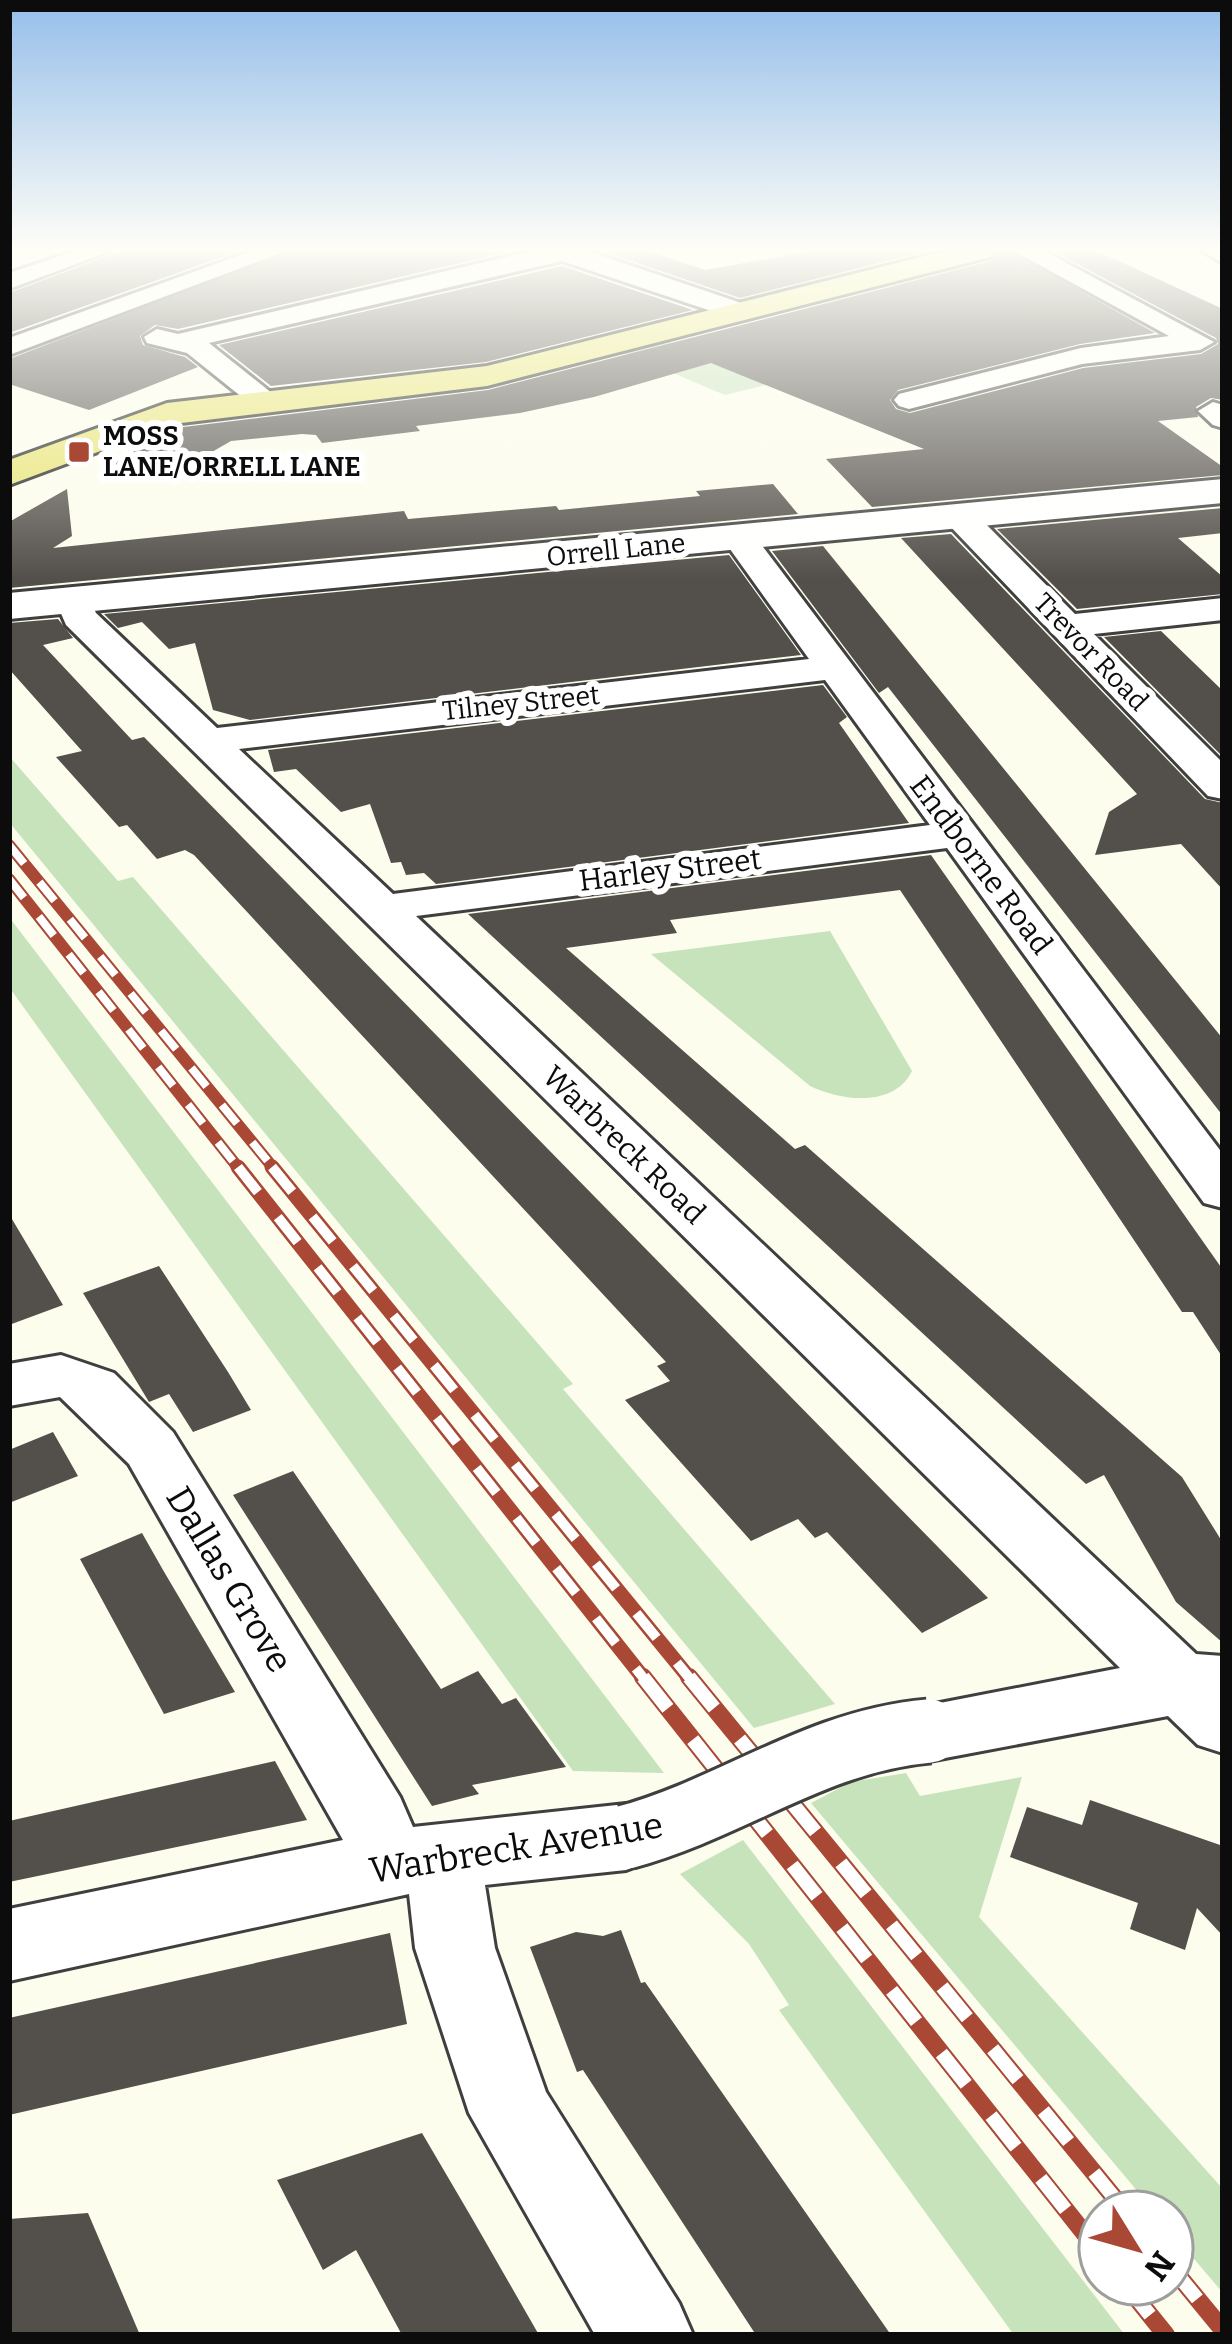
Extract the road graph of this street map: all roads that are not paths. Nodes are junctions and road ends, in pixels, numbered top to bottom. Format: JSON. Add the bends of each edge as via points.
{"nodes":[{"id":1,"x":214,"y":360,"type":"edge"},
{"id":2,"x":545,"y":360,"type":"edge"},
{"id":3,"x":1064,"y":360,"type":"edge"},
{"id":4,"x":263,"y":400,"type":"junction"},
{"id":5,"x":909,"y":400,"type":"dead end"},
{"id":6,"x":9,"y":473,"type":"edge"},
{"id":7,"x":1223,"y":491,"type":"edge"},
{"id":8,"x":960,"y":517,"type":"junction"},
{"id":9,"x":739,"y":538,"type":"junction"},
{"id":10,"x":74,"y":602,"type":"junction"},
{"id":11,"x":9,"y":606,"type":"edge"},
{"id":12,"x":1223,"y":609,"type":"edge"},
{"id":13,"x":1066,"y":626,"type":"junction"},
{"id":14,"x":835,"y":668,"type":"junction"},
{"id":15,"x":206,"y":741,"type":"junction"},
{"id":16,"x":1223,"y":787,"type":"edge"},
{"id":17,"x":957,"y":834,"type":"junction"},
{"id":18,"x":383,"y":912,"type":"junction"},
{"id":19,"x":1223,"y":1191,"type":"edge"},
{"id":20,"x":9,"y":1385,"type":"edge"},
{"id":21,"x":1209,"y":1696,"type":"edge"},
{"id":22,"x":928,"y":1731,"type":"joint"},
{"id":23,"x":626,"y":1837,"type":"joint"},
{"id":24,"x":416,"y":1860,"type":"junction"},
{"id":25,"x":9,"y":1945,"type":"edge"},
{"id":26,"x":647,"y":2335,"type":"edge"}],
"edges":[{"from":1,"to":4,"type":"street"},
{"from":2,"to":4,"type":"main road","via":[[461,381]]},
{"from":3,"to":5,"type":"street"},
{"from":4,"to":6,"type":"main road","via":[[146,419]]},
{"from":7,"to":8,"type":"street","name":"Orrell Lane"},
{"from":8,"to":9,"type":"street","name":"Orrell Lane"},
{"from":8,"to":13,"type":"street","name":"Trevor Road"},
{"from":9,"to":10,"type":"street","name":"Orrell Lane"},
{"from":9,"to":14,"type":"street","name":"Endborne Road"},
{"from":10,"to":11,"type":"street","name":"Orrell Lane"},
{"from":10,"to":15,"type":"street","name":"Warbreck Road","via":[[79,617]]},
{"from":12,"to":13,"type":"street"},
{"from":13,"to":16,"type":"street","name":"Trevor Road"},
{"from":14,"to":15,"type":"street","name":"Tilney Street"},
{"from":14,"to":17,"type":"street","name":"Endborne Road"},
{"from":15,"to":18,"type":"street","name":"Warbreck Road"},
{"from":17,"to":18,"type":"street","name":"Harley Street"},
{"from":17,"to":19,"type":"street","name":"Endborne Road"},
{"from":18,"to":21,"type":"street","name":"Warbreck Road"},
{"from":20,"to":24,"type":"street","name":"Dallas Grove","via":[[86,1381],[151,1448],[373,1820]]},
{"from":21,"to":22,"type":"street","name":"Warbreck Avenue"},
{"from":22,"to":23,"type":"street","name":"Warbreck Avenue","bridge":true,"via":[[875,1733],[836,1746],[685,1821]]},
{"from":23,"to":24,"type":"street","name":"Warbreck Avenue"},
{"from":24,"to":25,"type":"street","name":"Warbreck Avenue"},
{"from":24,"to":26,"type":"street","name":"Dallas Grove","via":[[511,2113]]}]}
